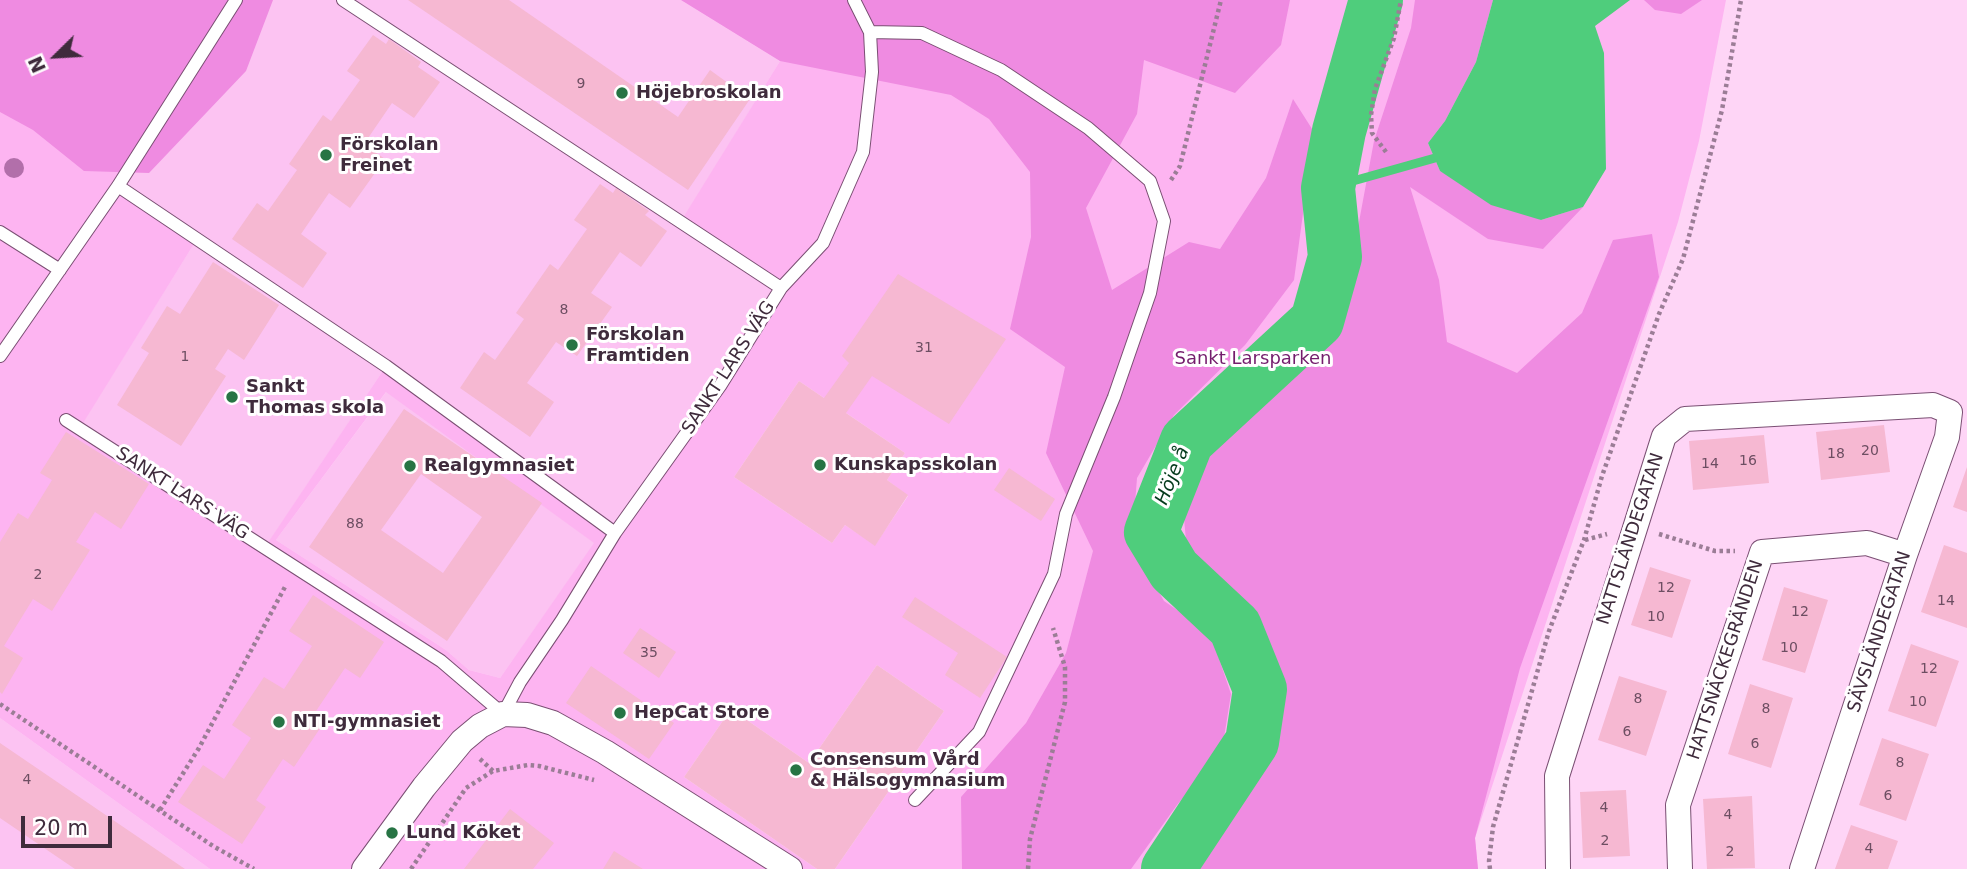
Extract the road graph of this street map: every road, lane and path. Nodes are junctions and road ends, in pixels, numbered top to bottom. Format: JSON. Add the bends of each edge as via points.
{"nodes":[{"id":1,"x":236,"y":0,"type":"edge"},
{"id":2,"x":343,"y":0,"type":"edge"},
{"id":3,"x":854,"y":0,"type":"edge"},
{"id":4,"x":1221,"y":0,"type":"edge"},
{"id":5,"x":1401,"y":0,"type":"edge"},
{"id":6,"x":1741,"y":0,"type":"edge"},
{"id":7,"x":870,"y":32,"type":"junction"},
{"id":8,"x":1386,"y":152,"type":"dead end"},
{"id":9,"x":118,"y":186,"type":"junction"},
{"id":10,"x":1157,"y":200,"type":"junction"},
{"id":11,"x":0,"y":232,"type":"edge"},
{"id":12,"x":60,"y":270,"type":"junction"},
{"id":13,"x":781,"y":288,"type":"junction"},
{"id":14,"x":0,"y":356,"type":"edge"},
{"id":15,"x":1933,"y":405,"type":"joint"},
{"id":16,"x":66,"y":420,"type":"dead end"},
{"id":17,"x":1634,"y":527,"type":"junction"},
{"id":18,"x":615,"y":533,"type":"junction"},
{"id":19,"x":1762,"y":552,"type":"junction"},
{"id":20,"x":1905,"y":555,"type":"junction"},
{"id":21,"x":295,"y":567,"type":"junction"},
{"id":22,"x":1040,"y":606,"type":"junction"},
{"id":23,"x":0,"y":704,"type":"edge"},
{"id":24,"x":503,"y":714,"type":"junction"},
{"id":25,"x":597,"y":780,"type":"dead end"},
{"id":26,"x":915,"y":800,"type":"dead end"},
{"id":27,"x":160,"y":810,"type":"junction"},
{"id":28,"x":254,"y":869,"type":"edge"},
{"id":29,"x":364,"y":869,"type":"edge"},
{"id":30,"x":411,"y":869,"type":"edge"},
{"id":31,"x":790,"y":869,"type":"edge"},
{"id":32,"x":1028,"y":869,"type":"edge"},
{"id":33,"x":1490,"y":869,"type":"edge"},
{"id":34,"x":1558,"y":869,"type":"edge"},
{"id":35,"x":1679,"y":869,"type":"edge"},
{"id":36,"x":1802,"y":869,"type":"edge"}],
"edges":[{"from":1,"to":9,"type":"lane"},
{"from":2,"to":13,"type":"lane"},
{"from":3,"to":7,"type":"lane","name":"SANKT LARS VÄG"},
{"from":4,"to":10,"type":"path","via":[[1180,166]]},
{"from":5,"to":8,"type":"path","via":[[1371,115],[1373,133]]},
{"from":6,"to":33,"type":"path","via":[[1723,110],[1684,259],[1659,314],[1549,631],[1493,827]]},
{"from":7,"to":10,"type":"lane","via":[[922,33],[1001,70],[1088,128],[1150,181]]},
{"from":7,"to":13,"type":"lane","name":"SANKT LARS VÄG","via":[[872,72],[863,152],[823,243]]},
{"from":9,"to":12,"type":"lane"},
{"from":9,"to":18,"type":"lane","via":[[386,366]]},
{"from":10,"to":22,"type":"lane","via":[[1164,221],[1150,293],[1066,513],[1054,574]]},
{"from":11,"to":12,"type":"lane"},
{"from":12,"to":14,"type":"lane"},
{"from":13,"to":18,"type":"lane","name":"SANKT LARS VÄG","via":[[720,386]]},
{"from":15,"to":17,"type":"street","name":"NATTSLÄNDEGATAN","via":[[1685,419],[1664,436]]},
{"from":15,"to":20,"type":"street","name":"SÄVSLÄNDEGATAN","via":[[1950,412],[1947,437]]},
{"from":16,"to":21,"type":"lane","name":"SANKT LARS VÄG"},
{"from":17,"to":19,"type":"path","via":[[1715,551]]},
{"from":17,"to":34,"type":"street","name":"NATTSLÄNDEGATAN","via":[[1557,776]]},
{"from":18,"to":24,"type":"lane","name":"SANKT LARS VÄG"},
{"from":19,"to":20,"type":"street","name":"HATTSNÄCKEGRÄNDEN","via":[[1867,542]]},
{"from":19,"to":35,"type":"street","name":"HATTSNÄCKEGRÄNDEN","via":[[1678,805]]},
{"from":20,"to":36,"type":"street","name":"SÄVSLÄNDEGATAN"},
{"from":21,"to":24,"type":"lane","name":"SANKT LARS VÄG","via":[[441,661]]},
{"from":21,"to":27,"type":"path","via":[[199,748]]},
{"from":22,"to":26,"type":"lane","via":[[979,732]]},
{"from":22,"to":32,"type":"path","via":[[1057,634],[1066,667],[1065,702],[1030,839]]},
{"from":23,"to":27,"type":"path"},
{"from":24,"to":29,"type":"street","via":[[462,741]]},
{"from":24,"to":31,"type":"street","via":[[553,723]]},
{"from":25,"to":30,"type":"path","via":[[528,765],[492,771],[466,788]]},
{"from":27,"to":28,"type":"path"}]}
